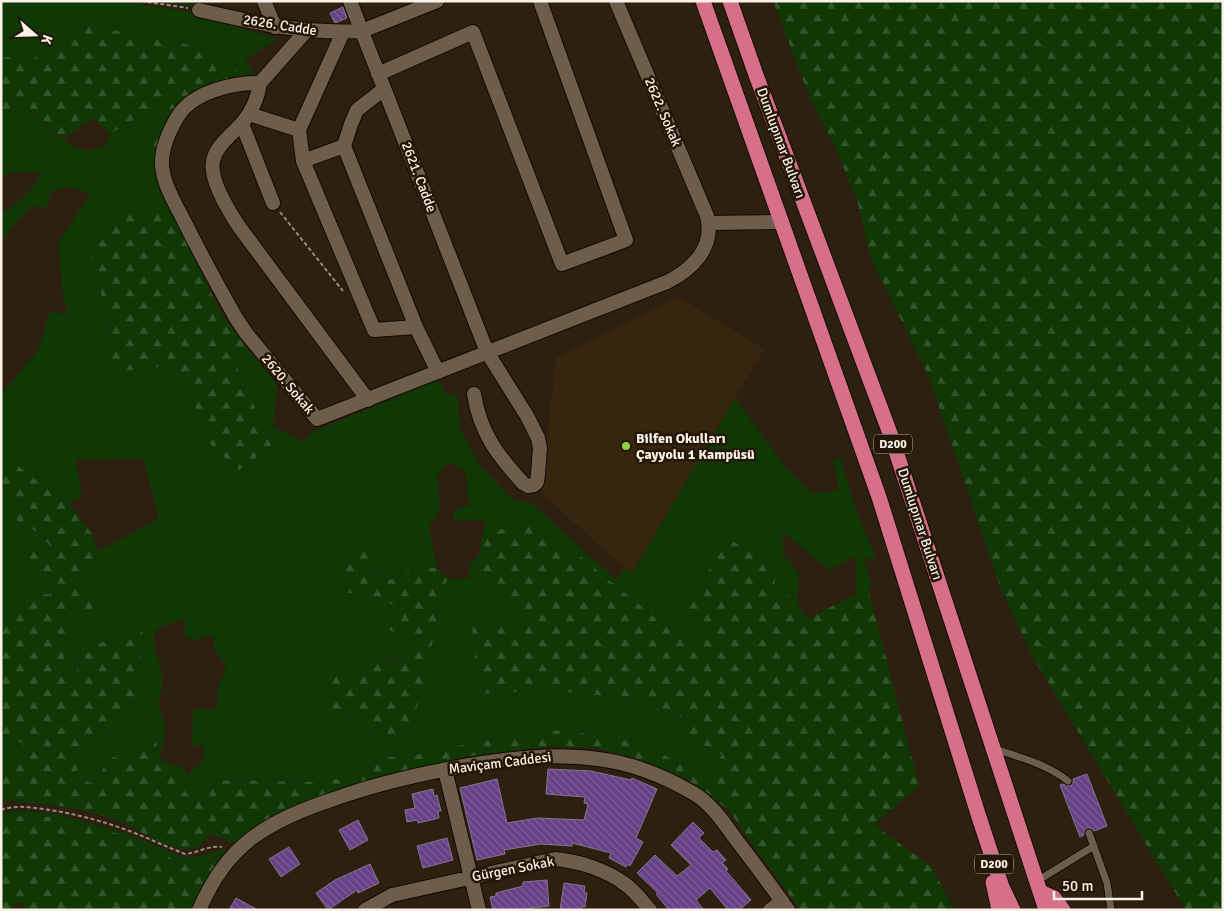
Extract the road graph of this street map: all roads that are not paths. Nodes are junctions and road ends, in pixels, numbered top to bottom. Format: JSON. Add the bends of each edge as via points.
{"nodes":[{"id":1,"x":264,"y":1,"type":"edge"},
{"id":2,"x":350,"y":1,"type":"edge"},
{"id":3,"x":437,"y":1,"type":"edge"},
{"id":4,"x":540,"y":1,"type":"edge"},
{"id":5,"x":616,"y":1,"type":"edge"},
{"id":6,"x":703,"y":1,"type":"edge"},
{"id":7,"x":730,"y":1,"type":"edge"},
{"id":8,"x":199,"y":10,"type":"road end"},
{"id":9,"x":275,"y":27,"type":"junction"},
{"id":10,"x":306,"y":31,"type":"junction"},
{"id":11,"x":362,"y":31,"type":"junction"},
{"id":12,"x":342,"y":32,"type":"junction"},
{"id":13,"x":378,"y":74,"type":"junction"},
{"id":14,"x":260,"y":83,"type":"junction"},
{"id":15,"x":384,"y":89,"type":"junction"},
{"id":16,"x":245,"y":119,"type":"junction"},
{"id":17,"x":299,"y":130,"type":"junction"},
{"id":18,"x":344,"y":146,"type":"junction"},
{"id":19,"x":303,"y":161,"type":"junction"},
{"id":20,"x":273,"y":203,"type":"road end"},
{"id":21,"x":782,"y":222,"type":"junction"},
{"id":22,"x":708,"y":223,"type":"junction"},
{"id":23,"x":416,"y":328,"type":"junction"},
{"id":24,"x":487,"y":352,"type":"junction"},
{"id":25,"x":438,"y":372,"type":"junction"},
{"id":26,"x":474,"y":394,"type":"dead end"},
{"id":27,"x":368,"y":400,"type":"junction"},
{"id":28,"x":993,"y":749,"type":"junction"},
{"id":29,"x":445,"y":770,"type":"junction"},
{"id":30,"x":1068,"y":781,"type":"dead end"},
{"id":31,"x":979,"y":817,"type":"junction"},
{"id":32,"x":1090,"y":833,"type":"dead end"},
{"id":33,"x":1094,"y":846,"type":"junction"},
{"id":34,"x":472,"y":877,"type":"junction"},
{"id":35,"x":1038,"y":887,"type":"junction"},
{"id":36,"x":785,"y":905,"type":"edge"},
{"id":37,"x":199,"y":910,"type":"edge"},
{"id":38,"x":365,"y":910,"type":"edge"},
{"id":39,"x":479,"y":910,"type":"edge"},
{"id":40,"x":650,"y":910,"type":"edge"},
{"id":41,"x":770,"y":910,"type":"edge"},
{"id":42,"x":999,"y":910,"type":"edge"},
{"id":43,"x":1013,"y":910,"type":"edge"},
{"id":44,"x":1046,"y":910,"type":"edge"},
{"id":45,"x":1063,"y":910,"type":"edge"},
{"id":46,"x":1111,"y":910,"type":"edge"}],
"edges":[{"from":1,"to":9,"type":"street"},
{"from":2,"to":11,"type":"street","name":"2621. Cadde"},
{"from":3,"to":11,"type":"street","name":"2626. Cadde"},
{"from":4,"to":13,"type":"street","via":[[626,240],[562,264],[473,32]]},
{"from":5,"to":22,"type":"street","name":"2622. Sokak"},
{"from":6,"to":21,"type":"highway","name":"Dumlupınar Bulvarı","number":"D200"},
{"from":7,"to":28,"type":"highway","name":"Dumlupınar Bulvarı","number":"D200","via":[[891,436]]},
{"from":8,"to":9,"type":"street","name":"2626. Cadde"},
{"from":9,"to":10,"type":"street","name":"2626. Cadde"},
{"from":10,"to":12,"type":"street","name":"2626. Cadde"},
{"from":10,"to":14,"type":"street"},
{"from":11,"to":12,"type":"street","name":"2626. Cadde"},
{"from":11,"to":13,"type":"street","name":"2621. Cadde"},
{"from":12,"to":17,"type":"street"},
{"from":13,"to":15,"type":"street","name":"2621. Cadde"},
{"from":14,"to":16,"type":"street"},
{"from":14,"to":27,"type":"street","name":"2620. Sokak","via":[[219,90],[186,104],[165,145],[162,161],[166,183],[239,323],[317,419]]},
{"from":15,"to":18,"type":"street","via":[[357,110]]},
{"from":15,"to":24,"type":"street","name":"2621. Cadde"},
{"from":16,"to":17,"type":"street"},
{"from":16,"to":20,"type":"street"},
{"from":16,"to":27,"type":"street","via":[[214,158],[213,169],[221,194],[240,228]]},
{"from":17,"to":19,"type":"street"},
{"from":18,"to":19,"type":"street"},
{"from":18,"to":23,"type":"street"},
{"from":19,"to":23,"type":"street","via":[[374,330]]},
{"from":21,"to":22,"type":"street"},
{"from":21,"to":31,"type":"highway","name":"Dumlupınar Bulvarı","number":"D200","via":[[879,497]]},
{"from":22,"to":24,"type":"street","name":"2620. Sokak","via":[[706,248],[692,266],[673,279]]},
{"from":23,"to":25,"type":"street"},
{"from":24,"to":25,"type":"street","name":"2620. Sokak"},
{"from":24,"to":26,"type":"street","name":"2621. Cadde","via":[[538,438],[538,474],[534,485],[523,483],[493,447],[479,416]]},
{"from":25,"to":27,"type":"street","name":"2620. Sokak"},
{"from":28,"to":30,"type":"lane","via":[[1027,759]]},
{"from":28,"to":35,"type":"highway","name":"Dumlupınar Bulvarı","number":"D200"},
{"from":29,"to":34,"type":"street"},
{"from":29,"to":36,"type":"street","name":"Maviçam Caddesi","via":[[516,759],[569,757],[613,761],[657,775],[695,794],[716,813]]},
{"from":29,"to":37,"type":"street","name":"Maviçam Caddesi","via":[[372,786],[318,804],[263,831],[236,852],[215,877]]},
{"from":31,"to":42,"type":"highway"},
{"from":31,"to":43,"type":"highway","name":"Dumlupınar Bulvarı","number":"D200"},
{"from":32,"to":33,"type":"lane"},
{"from":33,"to":35,"type":"lane"},
{"from":33,"to":46,"type":"lane","via":[[1107,883]]},
{"from":34,"to":38,"type":"street","name":"Gürgen Sokak","via":[[392,895]]},
{"from":34,"to":39,"type":"street"},
{"from":34,"to":40,"type":"street","name":"Gürgen Sokak","via":[[540,861],[568,860],[619,880]]},
{"from":35,"to":44,"type":"highway","name":"Dumlupınar Bulvarı","number":"D200"},
{"from":35,"to":45,"type":"highway","via":[[1054,898]]},
{"from":36,"to":41,"type":"street"}]}
